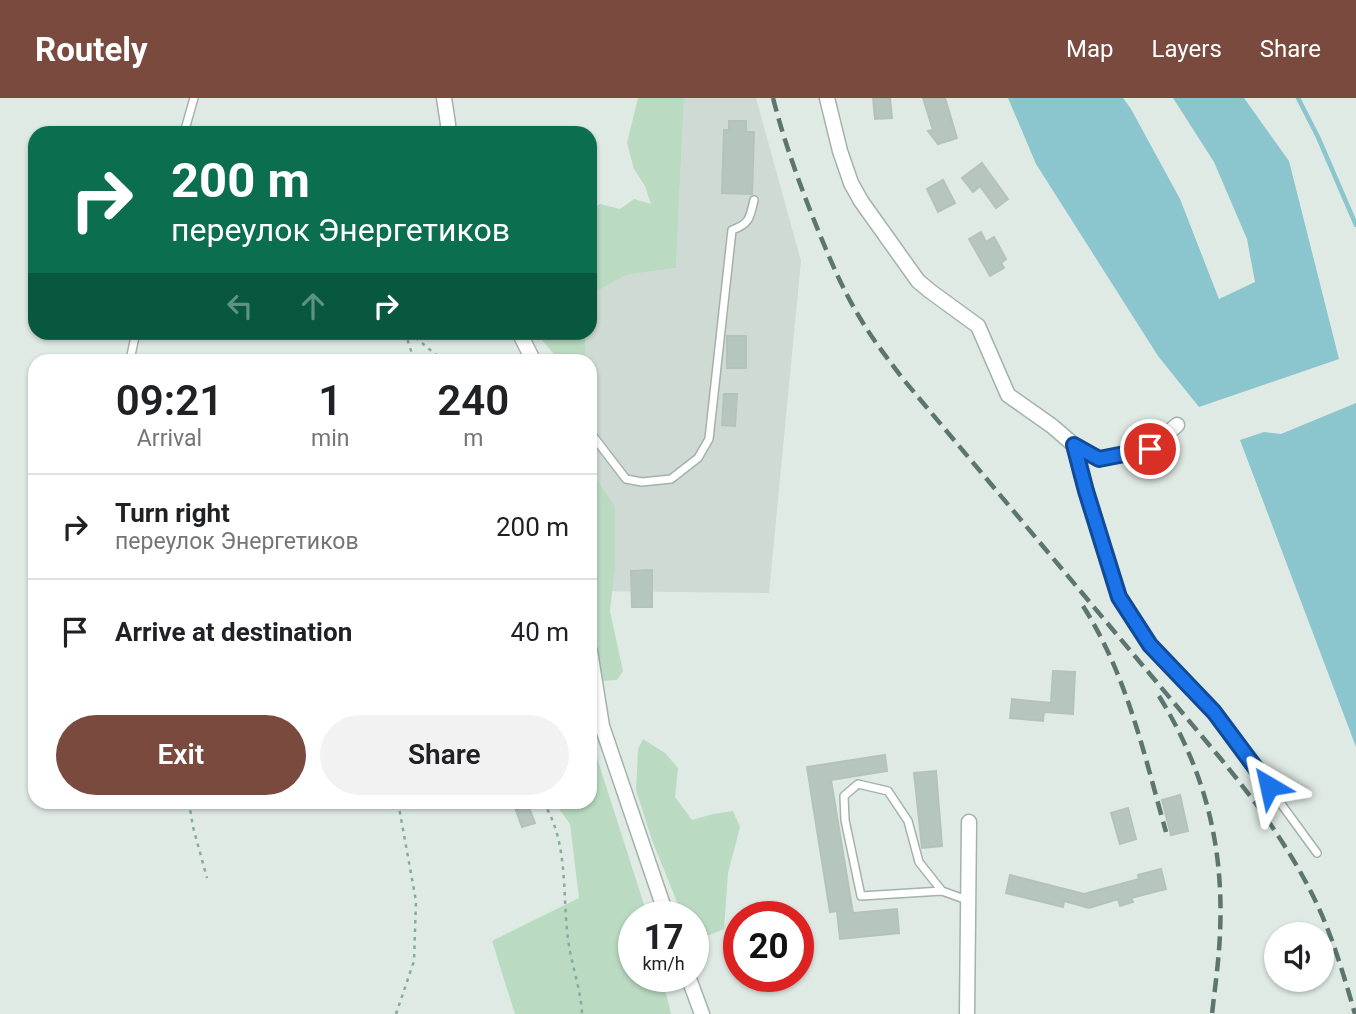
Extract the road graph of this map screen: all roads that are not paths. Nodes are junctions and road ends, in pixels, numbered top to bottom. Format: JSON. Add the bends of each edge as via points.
{"nodes":[{"id":1,"x":194,"y":98,"type":"edge"},
{"id":2,"x":444,"y":98,"type":"edge"},
{"id":3,"x":827,"y":98,"type":"edge"},
{"id":4,"x":186,"y":126,"type":"edge"},
{"id":5,"x":448,"y":126,"type":"edge"},
{"id":6,"x":754,"y":200,"type":"dead end"},
{"id":7,"x":1177,"y":425,"type":"dead end"},
{"id":8,"x":597,"y":441,"type":"edge"},
{"id":9,"x":1074,"y":445,"type":"junction"},
{"id":10,"x":597,"y":695,"type":"edge"},
{"id":11,"x":969,"y":822,"type":"dead end"},
{"id":12,"x":1317,"y":853,"type":"dead end"},
{"id":13,"x":942,"y":891,"type":"junction"},
{"id":14,"x":968,"y":900,"type":"junction"},
{"id":15,"x":662,"y":901,"type":"edge"},
{"id":16,"x":694,"y":992,"type":"edge"},
{"id":17,"x":702,"y":1014,"type":"edge"},
{"id":18,"x":967,"y":1014,"type":"edge"}],
"edges":[{"from":1,"to":4,"type":"lane"},
{"from":2,"to":5,"type":"street"},
{"from":3,"to":9,"type":"street","via":[[851,183],[905,264],[918,281],[978,326],[1009,395]]},
{"from":6,"to":8,"type":"lane","via":[[750,219],[732,230],[709,439],[698,458],[671,479],[642,482],[626,479]]},
{"from":7,"to":9,"type":"street","via":[[1150,449],[1099,459]]},
{"from":9,"to":12,"type":"lane","via":[[1119,597],[1150,645],[1214,712]]},
{"from":10,"to":15,"type":"street","via":[[602,726]]},
{"from":11,"to":14,"type":"street"},
{"from":13,"to":13,"type":"lane","via":[[861,896],[844,796],[858,784],[888,791],[908,821],[919,862]]},
{"from":13,"to":14,"type":"lane"},
{"from":14,"to":18,"type":"street"},
{"from":16,"to":17,"type":"street"}]}
